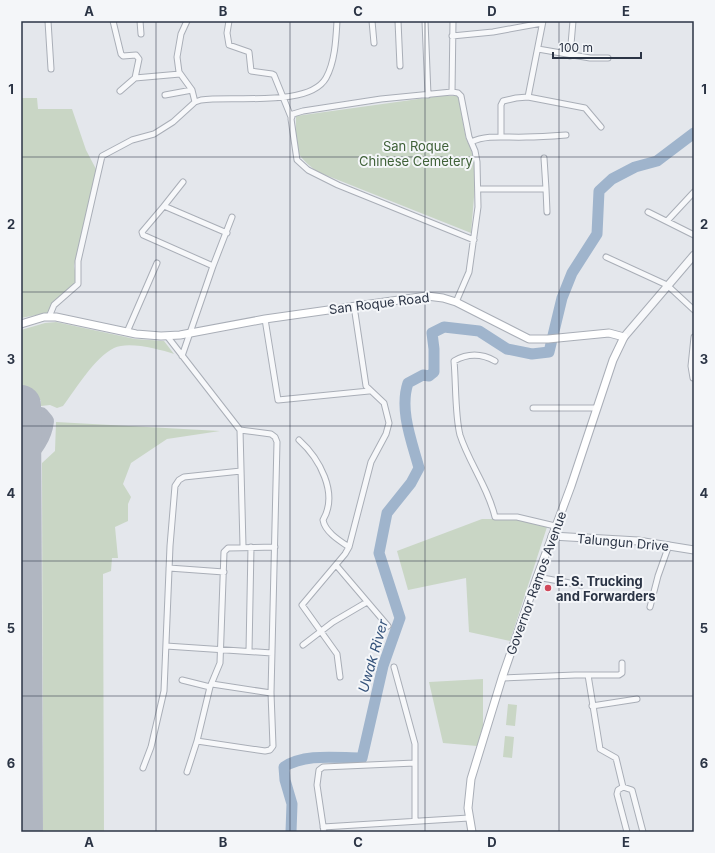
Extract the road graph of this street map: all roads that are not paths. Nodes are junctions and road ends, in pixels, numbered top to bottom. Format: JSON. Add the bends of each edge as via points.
{"nodes":[{"id":1,"x":48,"y":21,"type":"edge"},
{"id":2,"x":113,"y":21,"type":"edge"},
{"id":3,"x":140,"y":21,"type":"edge"},
{"id":4,"x":187,"y":21,"type":"edge"},
{"id":5,"x":229,"y":21,"type":"edge"},
{"id":6,"x":338,"y":21,"type":"edge"},
{"id":7,"x":372,"y":21,"type":"edge"},
{"id":8,"x":398,"y":21,"type":"edge"},
{"id":9,"x":426,"y":21,"type":"edge"},
{"id":10,"x":453,"y":21,"type":"edge"},
{"id":11,"x":573,"y":21,"type":"edge"},
{"id":12,"x":543,"y":22,"type":"edge"},
{"id":13,"x":141,"y":34,"type":"dead end"},
{"id":14,"x":452,"y":36,"type":"junction"},
{"id":15,"x":374,"y":43,"type":"dead end"},
{"id":16,"x":538,"y":50,"type":"junction"},
{"id":17,"x":570,"y":56,"type":"junction"},
{"id":18,"x":608,"y":58,"type":"dead end"},
{"id":19,"x":400,"y":66,"type":"dead end"},
{"id":20,"x":51,"y":69,"type":"dead end"},
{"id":21,"x":180,"y":74,"type":"junction"},
{"id":22,"x":135,"y":78,"type":"junction"},
{"id":23,"x":192,"y":90,"type":"junction"},
{"id":24,"x":120,"y":91,"type":"dead end"},
{"id":25,"x":452,"y":92,"type":"junction"},
{"id":26,"x":165,"y":95,"type":"dead end"},
{"id":27,"x":428,"y":95,"type":"junction"},
{"id":28,"x":283,"y":96,"type":"junction"},
{"id":29,"x":528,"y":98,"type":"junction"},
{"id":30,"x":195,"y":102,"type":"junction"},
{"id":31,"x":291,"y":117,"type":"junction"},
{"id":32,"x":601,"y":126,"type":"dead end"},
{"id":33,"x":566,"y":135,"type":"dead end"},
{"id":34,"x":501,"y":137,"type":"junction"},
{"id":35,"x":471,"y":142,"type":"junction"},
{"id":36,"x":544,"y":158,"type":"dead end"},
{"id":37,"x":183,"y":182,"type":"dead end"},
{"id":38,"x":478,"y":189,"type":"junction"},
{"id":39,"x":546,"y":189,"type":"junction"},
{"id":40,"x":694,"y":192,"type":"edge"},
{"id":41,"x":164,"y":206,"type":"junction"},
{"id":42,"x":547,"y":212,"type":"dead end"},
{"id":43,"x":648,"y":212,"type":"dead end"},
{"id":44,"x":232,"y":217,"type":"dead end"},
{"id":45,"x":666,"y":221,"type":"junction"},
{"id":46,"x":226,"y":233,"type":"junction"},
{"id":47,"x":694,"y":235,"type":"edge"},
{"id":48,"x":474,"y":240,"type":"junction"},
{"id":49,"x":694,"y":255,"type":"edge"},
{"id":50,"x":606,"y":257,"type":"dead end"},
{"id":51,"x":157,"y":263,"type":"dead end"},
{"id":52,"x":213,"y":266,"type":"junction"},
{"id":53,"x":667,"y":285,"type":"junction"},
{"id":54,"x":456,"y":302,"type":"junction"},
{"id":55,"x":354,"y":306,"type":"junction"},
{"id":56,"x":694,"y":310,"type":"edge"},
{"id":57,"x":49,"y":317,"type":"junction"},
{"id":58,"x":265,"y":319,"type":"junction"},
{"id":59,"x":21,"y":324,"type":"edge"},
{"id":60,"x":127,"y":332,"type":"junction"},
{"id":61,"x":189,"y":333,"type":"junction"},
{"id":62,"x":167,"y":336,"type":"junction"},
{"id":63,"x":624,"y":337,"type":"junction"},
{"id":64,"x":694,"y":337,"type":"edge"},
{"id":65,"x":182,"y":356,"type":"junction"},
{"id":66,"x":495,"y":361,"type":"dead end"},
{"id":67,"x":693,"y":378,"type":"edge"},
{"id":68,"x":369,"y":391,"type":"junction"},
{"id":69,"x":533,"y":408,"type":"dead end"},
{"id":70,"x":596,"y":408,"type":"junction"},
{"id":71,"x":240,"y":430,"type":"junction"},
{"id":72,"x":298,"y":440,"type":"dead end"},
{"id":73,"x":241,"y":471,"type":"junction"},
{"id":74,"x":556,"y":526,"type":"junction"},
{"id":75,"x":552,"y":536,"type":"junction"},
{"id":76,"x":669,"y":545,"type":"junction"},
{"id":77,"x":244,"y":546,"type":"junction"},
{"id":78,"x":250,"y":547,"type":"junction"},
{"id":79,"x":275,"y":547,"type":"junction"},
{"id":80,"x":349,"y":547,"type":"junction"},
{"id":81,"x":694,"y":550,"type":"edge"},
{"id":82,"x":336,"y":565,"type":"junction"},
{"id":83,"x":169,"y":568,"type":"junction"},
{"id":84,"x":224,"y":572,"type":"junction"},
{"id":85,"x":537,"y":577,"type":"junction"},
{"id":86,"x":581,"y":585,"type":"dead end"},
{"id":87,"x":367,"y":602,"type":"junction"},
{"id":88,"x":650,"y":608,"type":"dead end"},
{"id":89,"x":388,"y":626,"type":"dead end"},
{"id":90,"x":322,"y":631,"type":"junction"},
{"id":91,"x":303,"y":645,"type":"dead end"},
{"id":92,"x":166,"y":646,"type":"junction"},
{"id":93,"x":221,"y":648,"type":"junction"},
{"id":94,"x":248,"y":651,"type":"junction"},
{"id":95,"x":272,"y":653,"type":"junction"},
{"id":96,"x":622,"y":663,"type":"dead end"},
{"id":97,"x":394,"y":667,"type":"dead end"},
{"id":98,"x":588,"y":675,"type":"junction"},
{"id":99,"x":340,"y":677,"type":"dead end"},
{"id":100,"x":502,"y":678,"type":"junction"},
{"id":101,"x":182,"y":680,"type":"dead end"},
{"id":102,"x":211,"y":685,"type":"junction"},
{"id":103,"x":271,"y":693,"type":"junction"},
{"id":104,"x":637,"y":699,"type":"dead end"},
{"id":105,"x":592,"y":706,"type":"junction"},
{"id":106,"x":197,"y":741,"type":"junction"},
{"id":107,"x":415,"y":763,"type":"junction"},
{"id":108,"x":143,"y":768,"type":"dead end"},
{"id":109,"x":187,"y":772,"type":"dead end"},
{"id":110,"x":623,"y":788,"type":"junction"},
{"id":111,"x":469,"y":818,"type":"junction"},
{"id":112,"x":415,"y":820,"type":"junction"},
{"id":113,"x":324,"y":829,"type":"edge"},
{"id":114,"x":472,"y":832,"type":"edge"},
{"id":115,"x":627,"y":832,"type":"edge"},
{"id":116,"x":643,"y":832,"type":"edge"}],
"edges":[{"from":1,"to":20,"type":"street"},
{"from":2,"to":22,"type":"street","via":[[121,54],[138,56]]},
{"from":3,"to":13,"type":"street"},
{"from":4,"to":21,"type":"street","via":[[181,34],[177,57]]},
{"from":5,"to":28,"type":"street","via":[[229,45],[249,52],[251,71],[272,74]]},
{"from":6,"to":28,"type":"street","via":[[331,66],[323,82],[306,93]]},
{"from":7,"to":15,"type":"street"},
{"from":8,"to":19,"type":"street"},
{"from":9,"to":27,"type":"street"},
{"from":10,"to":14,"type":"street"},
{"from":11,"to":17,"type":"street"},
{"from":12,"to":14,"type":"street","via":[[493,32]]},
{"from":12,"to":16,"type":"street"},
{"from":14,"to":25,"type":"street"},
{"from":16,"to":17,"type":"street"},
{"from":16,"to":29,"type":"street"},
{"from":17,"to":18,"type":"street"},
{"from":21,"to":22,"type":"street"},
{"from":21,"to":23,"type":"street"},
{"from":22,"to":24,"type":"street"},
{"from":23,"to":26,"type":"street"},
{"from":23,"to":30,"type":"street"},
{"from":25,"to":27,"type":"street"},
{"from":25,"to":35,"type":"street","via":[[461,96]]},
{"from":27,"to":31,"type":"street","via":[[303,111]]},
{"from":28,"to":30,"type":"street","via":[[209,99]]},
{"from":28,"to":31,"type":"street"},
{"from":29,"to":32,"type":"street","via":[[585,108]]},
{"from":29,"to":34,"type":"street","via":[[503,101]]},
{"from":30,"to":57,"type":"street","via":[[173,122],[154,134],[132,140],[100,159],[78,261],[78,284],[54,305]]},
{"from":31,"to":48,"type":"street","via":[[297,160],[308,170],[338,185]]},
{"from":33,"to":34,"type":"street"},
{"from":34,"to":35,"type":"street","via":[[481,138]]},
{"from":35,"to":38,"type":"street","via":[[477,162]]},
{"from":36,"to":39,"type":"street"},
{"from":37,"to":41,"type":"street"},
{"from":38,"to":39,"type":"street"},
{"from":38,"to":48,"type":"street"},
{"from":39,"to":42,"type":"street"},
{"from":40,"to":45,"type":"street"},
{"from":41,"to":46,"type":"street"},
{"from":41,"to":52,"type":"street","via":[[142,232],[143,235]]},
{"from":43,"to":45,"type":"street"},
{"from":44,"to":46,"type":"street"},
{"from":45,"to":47,"type":"street"},
{"from":46,"to":52,"type":"street"},
{"from":48,"to":54,"type":"street","via":[[469,272]]},
{"from":49,"to":53,"type":"street"},
{"from":50,"to":53,"type":"street"},
{"from":51,"to":60,"type":"street"},
{"from":52,"to":61,"type":"street"},
{"from":53,"to":56,"type":"street"},
{"from":53,"to":63,"type":"street"},
{"from":54,"to":55,"type":"main road","name":"San Roque Road","via":[[427,296]]},
{"from":54,"to":63,"type":"main road","name":"San Roque Road","via":[[529,339],[609,333]]},
{"from":55,"to":58,"type":"main road","name":"San Roque Road"},
{"from":55,"to":68,"type":"street","via":[[363,376]]},
{"from":57,"to":59,"type":"main road","name":"San Roque Road"},
{"from":57,"to":60,"type":"main road","name":"San Roque Road"},
{"from":58,"to":61,"type":"main road","name":"San Roque Road"},
{"from":58,"to":68,"type":"street","via":[[278,400]]},
{"from":60,"to":62,"type":"main road","name":"San Roque Road"},
{"from":61,"to":62,"type":"main road","name":"San Roque Road"},
{"from":61,"to":65,"type":"street"},
{"from":62,"to":65,"type":"street"},
{"from":63,"to":70,"type":"main road","name":"Governor Ramos Avenue"},
{"from":64,"to":67,"type":"street","via":[[691,366]]},
{"from":65,"to":71,"type":"street"},
{"from":66,"to":74,"type":"street","via":[[484,355],[474,354],[454,361],[460,432],[465,449],[495,516],[517,517]]},
{"from":68,"to":80,"type":"street","via":[[384,403],[389,423],[371,462]]},
{"from":69,"to":70,"type":"street"},
{"from":70,"to":74,"type":"main road","name":"Governor Ramos Avenue"},
{"from":71,"to":73,"type":"street"},
{"from":71,"to":79,"type":"street","via":[[272,434],[277,442]]},
{"from":72,"to":80,"type":"street","via":[[310,450],[325,479],[328,498],[324,524]]},
{"from":73,"to":77,"type":"street"},
{"from":73,"to":83,"type":"street","via":[[184,477],[177,483],[173,500]]},
{"from":74,"to":75,"type":"main road","name":"Governor Ramos Avenue"},
{"from":75,"to":76,"type":"street","name":"Talungun Drive","via":[[638,540]]},
{"from":75,"to":85,"type":"main road","name":"Governor Ramos Avenue"},
{"from":76,"to":81,"type":"street","name":"Talungun Drive"},
{"from":76,"to":88,"type":"street"},
{"from":77,"to":78,"type":"street"},
{"from":77,"to":84,"type":"street","via":[[225,549]]},
{"from":78,"to":79,"type":"street"},
{"from":78,"to":94,"type":"street"},
{"from":79,"to":95,"type":"street"},
{"from":80,"to":82,"type":"street"},
{"from":82,"to":87,"type":"street"},
{"from":82,"to":90,"type":"street","via":[[302,605]]},
{"from":83,"to":84,"type":"street"},
{"from":83,"to":92,"type":"street"},
{"from":84,"to":93,"type":"street"},
{"from":85,"to":86,"type":"street"},
{"from":85,"to":100,"type":"main road","name":"Governor Ramos Avenue"},
{"from":87,"to":89,"type":"street"},
{"from":87,"to":90,"type":"street"},
{"from":90,"to":91,"type":"street"},
{"from":90,"to":99,"type":"street","via":[[337,654]]},
{"from":92,"to":93,"type":"street"},
{"from":92,"to":108,"type":"street","via":[[163,699]]},
{"from":93,"to":94,"type":"street"},
{"from":93,"to":102,"type":"street","via":[[220,663]]},
{"from":94,"to":95,"type":"street"},
{"from":95,"to":103,"type":"street"},
{"from":96,"to":98,"type":"street","via":[[622,673],[619,676]]},
{"from":97,"to":107,"type":"street","via":[[415,744]]},
{"from":98,"to":100,"type":"street"},
{"from":98,"to":105,"type":"street"},
{"from":100,"to":111,"type":"main road","name":"Governor Ramos Avenue","via":[[471,779],[468,796]]},
{"from":101,"to":102,"type":"street"},
{"from":102,"to":103,"type":"street"},
{"from":102,"to":106,"type":"street"},
{"from":103,"to":106,"type":"street","via":[[273,746],[270,750]]},
{"from":104,"to":105,"type":"street"},
{"from":105,"to":110,"type":"street","via":[[600,749],[616,758]]},
{"from":106,"to":109,"type":"street"},
{"from":107,"to":112,"type":"street"},
{"from":107,"to":113,"type":"street","via":[[323,767],[317,775]]},
{"from":110,"to":115,"type":"street","via":[[618,790],[617,794]]},
{"from":110,"to":116,"type":"street","via":[[632,790]]},
{"from":111,"to":112,"type":"street"},
{"from":111,"to":114,"type":"main road","name":"Governor Ramos Avenue"},
{"from":112,"to":113,"type":"street"}]}
